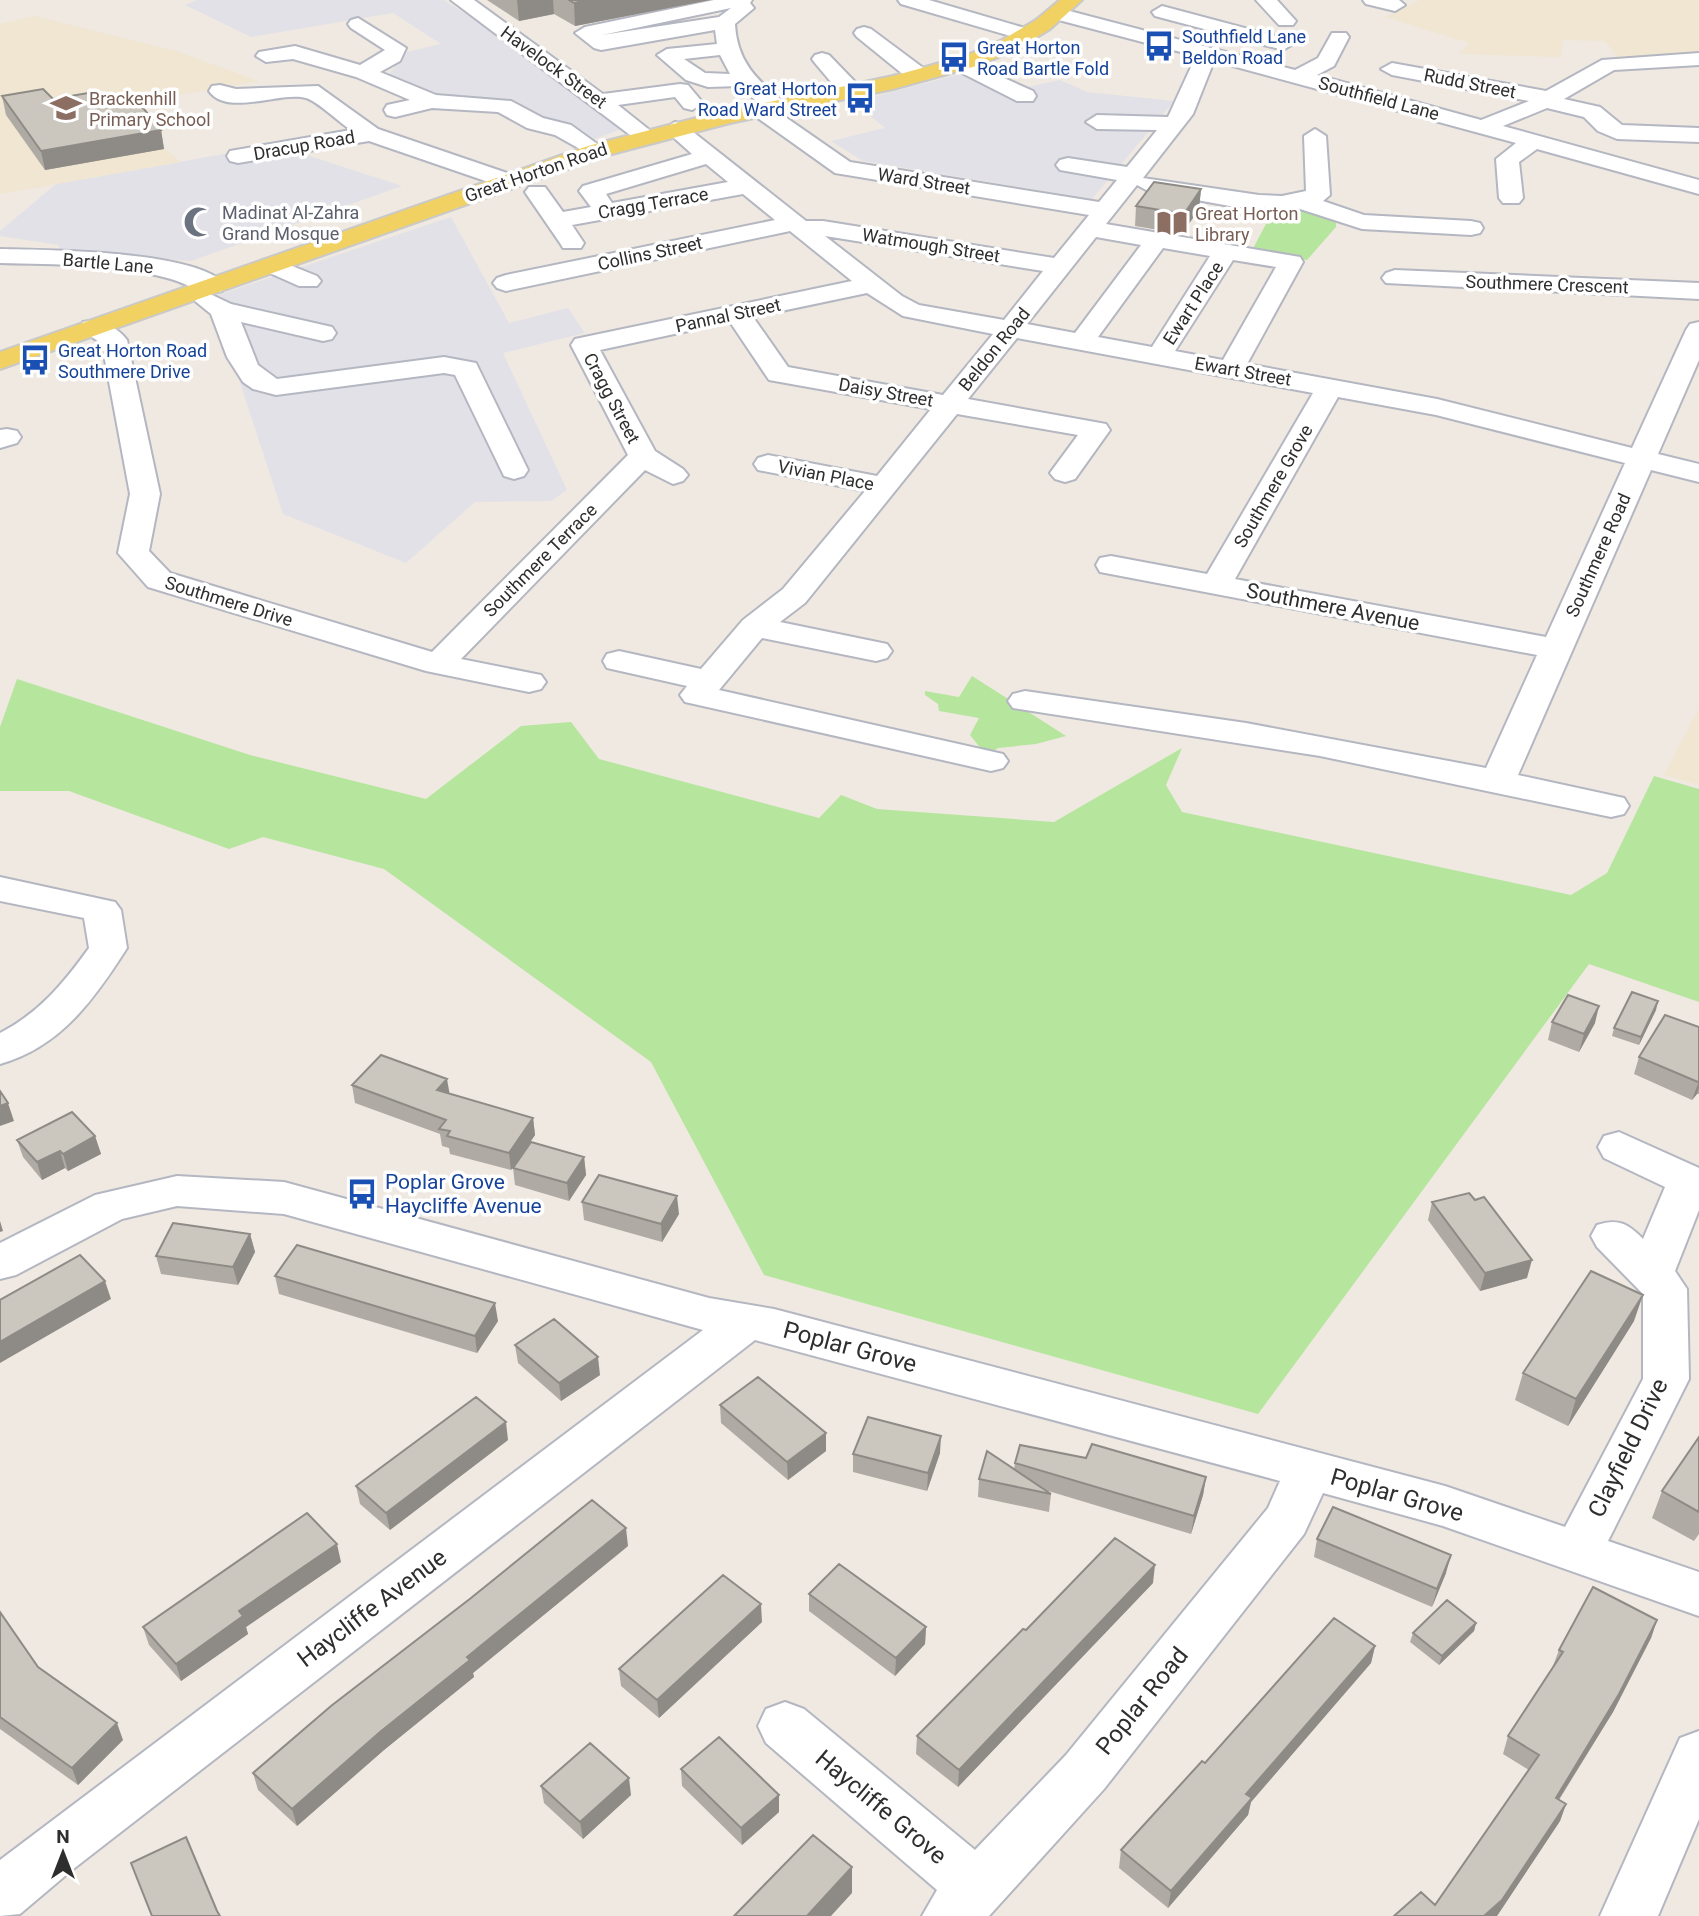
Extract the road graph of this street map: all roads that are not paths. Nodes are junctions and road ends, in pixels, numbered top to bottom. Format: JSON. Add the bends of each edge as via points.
{"nodes":[{"id":1,"x":461,"y":0,"type":"edge"},
{"id":2,"x":742,"y":0,"type":"edge"},
{"id":3,"x":765,"y":0,"type":"edge"},
{"id":4,"x":1266,"y":0,"type":"edge"},
{"id":5,"x":1373,"y":0,"type":"edge"},
{"id":6,"x":920,"y":1,"type":"edge"},
{"id":7,"x":1223,"y":5,"type":"dead end"},
{"id":8,"x":1395,"y":5,"type":"dead end"},
{"id":9,"x":1160,"y":6,"type":"edge"},
{"id":10,"x":1065,"y":7,"type":"edge"},
{"id":11,"x":1248,"y":11,"type":"dead end"},
{"id":12,"x":1193,"y":20,"type":"junction"},
{"id":13,"x":358,"y":24,"type":"dead end"},
{"id":14,"x":1112,"y":26,"type":"junction"},
{"id":15,"x":411,"y":31,"type":"dead end"},
{"id":16,"x":864,"y":33,"type":"dead end"},
{"id":17,"x":1290,"y":33,"type":"junction"},
{"id":18,"x":1028,"y":35,"type":"junction"},
{"id":19,"x":727,"y":36,"type":"junction"},
{"id":20,"x":1339,"y":37,"type":"dead end"},
{"id":21,"x":379,"y":38,"type":"junction"},
{"id":22,"x":1090,"y":44,"type":"dead end"},
{"id":23,"x":1211,"y":53,"type":"junction"},
{"id":24,"x":266,"y":56,"type":"dead end"},
{"id":25,"x":1417,"y":56,"type":"dead end"},
{"id":26,"x":822,"y":60,"type":"dead end"},
{"id":27,"x":1698,"y":60,"type":"edge"},
{"id":28,"x":959,"y":64,"type":"junction"},
{"id":29,"x":1249,"y":64,"type":"junction"},
{"id":30,"x":1392,"y":69,"type":"junction"},
{"id":31,"x":363,"y":72,"type":"junction"},
{"id":32,"x":918,"y":75,"type":"junction"},
{"id":33,"x":1297,"y":76,"type":"junction"},
{"id":34,"x":741,"y":80,"type":"junction"},
{"id":35,"x":850,"y":90,"type":"junction"},
{"id":36,"x":1348,"y":90,"type":"junction"},
{"id":37,"x":220,"y":91,"type":"dead end"},
{"id":38,"x":1025,"y":96,"type":"dead end"},
{"id":39,"x":1546,"y":100,"type":"junction"},
{"id":40,"x":432,"y":101,"type":"junction"},
{"id":41,"x":601,"y":101,"type":"junction"},
{"id":42,"x":692,"y":103,"type":"dead end"},
{"id":43,"x":768,"y":108,"type":"junction"},
{"id":44,"x":395,"y":110,"type":"dead end"},
{"id":45,"x":1097,"y":122,"type":"dead end"},
{"id":46,"x":1174,"y":124,"type":"junction"},
{"id":47,"x":1485,"y":127,"type":"junction"},
{"id":48,"x":675,"y":129,"type":"junction"},
{"id":49,"x":370,"y":134,"type":"junction"},
{"id":50,"x":1665,"y":134,"type":"junction"},
{"id":51,"x":1699,"y":135,"type":"edge"},
{"id":52,"x":646,"y":136,"type":"junction"},
{"id":53,"x":1315,"y":136,"type":"dead end"},
{"id":54,"x":1535,"y":141,"type":"junction"},
{"id":55,"x":1699,"y":149,"type":"edge"},
{"id":56,"x":596,"y":151,"type":"junction"},
{"id":57,"x":238,"y":156,"type":"dead end"},
{"id":58,"x":710,"y":156,"type":"junction"},
{"id":59,"x":1699,"y":160,"type":"edge"},
{"id":60,"x":1068,"y":166,"type":"dead end"},
{"id":61,"x":1131,"y":178,"type":"junction"},
{"id":62,"x":525,"y":183,"type":"junction"},
{"id":63,"x":747,"y":186,"type":"junction"},
{"id":64,"x":1699,"y":187,"type":"edge"},
{"id":65,"x":1511,"y":198,"type":"dead end"},
{"id":66,"x":1251,"y":201,"type":"junction"},
{"id":67,"x":1304,"y":202,"type":"junction"},
{"id":68,"x":610,"y":211,"type":"junction"},
{"id":69,"x":559,"y":220,"type":"junction"},
{"id":70,"x":1097,"y":220,"type":"junction"},
{"id":71,"x":798,"y":226,"type":"junction"},
{"id":72,"x":1471,"y":228,"type":"dead end"},
{"id":73,"x":1228,"y":239,"type":"junction"},
{"id":74,"x":1157,"y":240,"type":"junction"},
{"id":75,"x":0,"y":256,"type":"edge"},
{"id":76,"x":272,"y":265,"type":"junction"},
{"id":77,"x":1060,"y":266,"type":"junction"},
{"id":78,"x":585,"y":267,"type":"junction"},
{"id":79,"x":1395,"y":278,"type":"dead end"},
{"id":80,"x":308,"y":281,"type":"dead end"},
{"id":81,"x":506,"y":283,"type":"dead end"},
{"id":82,"x":872,"y":284,"type":"junction"},
{"id":83,"x":1699,"y":291,"type":"edge"},
{"id":84,"x":210,"y":296,"type":"junction"},
{"id":85,"x":737,"y":313,"type":"junction"},
{"id":86,"x":92,"y":328,"type":"junction"},
{"id":87,"x":1010,"y":328,"type":"junction"},
{"id":88,"x":1699,"y":330,"type":"edge"},
{"id":89,"x":323,"y":333,"type":"dead end"},
{"id":90,"x":1082,"y":341,"type":"junction"},
{"id":91,"x":584,"y":345,"type":"joint"},
{"id":92,"x":1159,"y":356,"type":"junction"},
{"id":93,"x":0,"y":361,"type":"edge"},
{"id":94,"x":1231,"y":369,"type":"junction"},
{"id":95,"x":1330,"y":387,"type":"junction"},
{"id":96,"x":951,"y":403,"type":"junction"},
{"id":97,"x":643,"y":456,"type":"junction"},
{"id":98,"x":1642,"y":458,"type":"junction"},
{"id":99,"x":768,"y":464,"type":"dead end"},
{"id":100,"x":514,"y":470,"type":"dead end"},
{"id":101,"x":1065,"y":473,"type":"dead end"},
{"id":102,"x":1699,"y":473,"type":"edge"},
{"id":103,"x":673,"y":475,"type":"dead end"},
{"id":104,"x":884,"y":486,"type":"junction"},
{"id":105,"x":1111,"y":565,"type":"dead end"},
{"id":106,"x":1216,"y":585,"type":"junction"},
{"id":107,"x":754,"y":627,"type":"junction"},
{"id":108,"x":1556,"y":649,"type":"junction"},
{"id":109,"x":876,"y":651,"type":"dead end"},
{"id":110,"x":619,"y":661,"type":"dead end"},
{"id":111,"x":438,"y":664,"type":"junction"},
{"id":112,"x":711,"y":681,"type":"junction"},
{"id":113,"x":529,"y":682,"type":"dead end"},
{"id":114,"x":1025,"y":701,"type":"dead end"},
{"id":115,"x":991,"y":761,"type":"dead end"},
{"id":116,"x":1498,"y":780,"type":"junction"},
{"id":117,"x":1611,"y":806,"type":"dead end"},
{"id":118,"x":0,"y":889,"type":"edge"},
{"id":119,"x":0,"y":1049,"type":"edge"},
{"id":120,"x":1619,"y":1147,"type":"dead end"},
{"id":121,"x":1613,"y":1236,"type":"dead end"},
{"id":122,"x":0,"y":1263,"type":"edge"},
{"id":123,"x":1651,"y":1275,"type":"junction"},
{"id":124,"x":745,"y":1323,"type":"junction"},
{"id":125,"x":1309,"y":1470,"type":"junction"},
{"id":126,"x":1577,"y":1552,"type":"junction"},
{"id":127,"x":1699,"y":1594,"type":"edge"},
{"id":128,"x":785,"y":1726,"type":"dead end"},
{"id":129,"x":1693,"y":1787,"type":"edge"},
{"id":130,"x":0,"y":1895,"type":"edge"},
{"id":131,"x":964,"y":1902,"type":"edge"},
{"id":132,"x":1629,"y":1916,"type":"edge"}],
"edges":[{"from":1,"to":41,"type":"street","name":"Havelock Street"},
{"from":2,"to":19,"type":"street","via":[[585,33],[601,44]]},
{"from":3,"to":19,"type":"street","via":[[741,9]]},
{"from":4,"to":17,"type":"street"},
{"from":5,"to":8,"type":"street"},
{"from":6,"to":18,"type":"street"},
{"from":7,"to":12,"type":"street"},
{"from":9,"to":12,"type":"street"},
{"from":9,"to":14,"type":"street"},
{"from":10,"to":14,"type":"street","name":"Southfield Lane"},
{"from":10,"to":18,"type":"main road","name":"Great Horton Road"},
{"from":11,"to":17,"type":"street"},
{"from":12,"to":17,"type":"street"},
{"from":13,"to":21,"type":"street"},
{"from":14,"to":22,"type":"street"},
{"from":14,"to":23,"type":"street","name":"Southfield Lane"},
{"from":15,"to":21,"type":"street"},
{"from":16,"to":32,"type":"street"},
{"from":17,"to":29,"type":"street"},
{"from":18,"to":28,"type":"main road","name":"Great Horton Road"},
{"from":19,"to":34,"type":"street"},
{"from":19,"to":34,"type":"street","via":[[667,55],[690,77]]},
{"from":20,"to":33,"type":"street","via":[[1327,62]]},
{"from":21,"to":31,"type":"street","via":[[396,48],[393,57]]},
{"from":23,"to":29,"type":"street","name":"Southfield Lane"},
{"from":23,"to":46,"type":"street","name":"Beldon Road"},
{"from":24,"to":31,"type":"street","via":[[295,51]]},
{"from":25,"to":30,"type":"street"},
{"from":26,"to":35,"type":"street"},
{"from":27,"to":39,"type":"street","via":[[1604,54]]},
{"from":28,"to":32,"type":"main road","name":"Great Horton Road"},
{"from":28,"to":38,"type":"street"},
{"from":29,"to":33,"type":"street","name":"Southfield Lane"},
{"from":30,"to":36,"type":"street"},
{"from":30,"to":39,"type":"street","name":"Rudd Street"},
{"from":31,"to":40,"type":"street"},
{"from":32,"to":35,"type":"main road","name":"Great Horton Road"},
{"from":33,"to":36,"type":"street","name":"Southfield Lane"},
{"from":34,"to":43,"type":"street","name":"Ward Street"},
{"from":35,"to":43,"type":"main road","name":"Great Horton Road"},
{"from":36,"to":47,"type":"street","name":"Southfield Lane"},
{"from":37,"to":49,"type":"street","name":"Dracup Road","via":[[234,96],[310,91]]},
{"from":39,"to":47,"type":"street"},
{"from":39,"to":50,"type":"street","name":"Rudd Street","via":[[1592,112],[1617,132]]},
{"from":40,"to":44,"type":"street"},
{"from":40,"to":56,"type":"street","via":[[503,106],[535,123],[563,130]]},
{"from":41,"to":42,"type":"street","via":[[680,90]]},
{"from":41,"to":52,"type":"street","name":"Havelock Street"},
{"from":43,"to":48,"type":"main road","name":"Great Horton Road"},
{"from":43,"to":70,"type":"street","name":"Ward Street","via":[[843,168]]},
{"from":45,"to":46,"type":"street"},
{"from":46,"to":61,"type":"street","name":"Beldon Road"},
{"from":47,"to":54,"type":"street","name":"Southfield Lane"},
{"from":48,"to":52,"type":"main road","name":"Great Horton Road"},
{"from":48,"to":58,"type":"street","name":"Ewart Street"},
{"from":49,"to":57,"type":"street","name":"Dracup Road"},
{"from":49,"to":62,"type":"street","name":"Dracup Road"},
{"from":50,"to":51,"type":"street"},
{"from":50,"to":55,"type":"street"},
{"from":52,"to":56,"type":"main road","name":"Great Horton Road"},
{"from":53,"to":67,"type":"street","via":[[1318,195]]},
{"from":54,"to":64,"type":"street","name":"Southfield Lane"},
{"from":54,"to":65,"type":"street","via":[[1507,159]]},
{"from":55,"to":59,"type":"street","via":[[1687,154]]},
{"from":56,"to":62,"type":"main road","name":"Great Horton Road"},
{"from":58,"to":63,"type":"street","name":"Ewart Street"},
{"from":58,"to":68,"type":"street","via":[[591,191]]},
{"from":60,"to":61,"type":"street"},
{"from":61,"to":66,"type":"street"},
{"from":61,"to":70,"type":"street","name":"Beldon Road"},
{"from":62,"to":69,"type":"street"},
{"from":62,"to":76,"type":"main road","name":"Great Horton Road"},
{"from":63,"to":68,"type":"street","name":"Cragg Terrace"},
{"from":63,"to":71,"type":"street","name":"Ewart Street"},
{"from":66,"to":67,"type":"street","via":[[1281,206]]},
{"from":66,"to":73,"type":"street","name":"Ewart Place"},
{"from":67,"to":72,"type":"street","via":[[1362,222]]},
{"from":68,"to":69,"type":"street","name":"Cragg Terrace"},
{"from":69,"to":78,"type":"street"},
{"from":70,"to":74,"type":"street","name":"Ward Street"},
{"from":70,"to":77,"type":"street","name":"Beldon Road"},
{"from":71,"to":77,"type":"street","name":"Watmough Street"},
{"from":71,"to":78,"type":"street","name":"Collins Street"},
{"from":71,"to":82,"type":"street","name":"Ewart Street"},
{"from":73,"to":74,"type":"street","name":"Ward Street"},
{"from":73,"to":92,"type":"street","name":"Ewart Place"},
{"from":73,"to":94,"type":"street","name":"Ward Street","via":[[1293,263]]},
{"from":74,"to":90,"type":"street"},
{"from":75,"to":84,"type":"street","name":"Bartle Lane","via":[[158,267],[190,275]]},
{"from":76,"to":80,"type":"street"},
{"from":76,"to":84,"type":"main road","name":"Great Horton Road"},
{"from":77,"to":87,"type":"street","name":"Beldon Road"},
{"from":78,"to":81,"type":"street","name":"Collins Street"},
{"from":79,"to":83,"type":"street","name":"Southmere Crescent"},
{"from":82,"to":85,"type":"street","name":"Pannal Street"},
{"from":82,"to":87,"type":"street","name":"Ewart Street","via":[[912,311]]},
{"from":84,"to":86,"type":"main road","name":"Great Horton Road"},
{"from":84,"to":89,"type":"street","name":"Bartle Lane"},
{"from":84,"to":100,"type":"street","via":[[247,373],[263,385],[444,365],[466,369]]},
{"from":85,"to":91,"type":"street","name":"Pannal Street"},
{"from":85,"to":96,"type":"street","name":"Daisy Street","via":[[779,373]]},
{"from":86,"to":93,"type":"main road","name":"Great Horton Road"},
{"from":86,"to":111,"type":"street","name":"Southmere Drive","via":[[114,340],[145,494],[133,554],[159,580]]},
{"from":87,"to":90,"type":"street","name":"Ewart Street"},
{"from":87,"to":96,"type":"street","name":"Beldon Road"},
{"from":88,"to":98,"type":"street","name":"Southmere Road"},
{"from":90,"to":92,"type":"street","name":"Ewart Street"},
{"from":91,"to":97,"type":"street","name":"Cragg Street"},
{"from":92,"to":94,"type":"street","name":"Ewart Street"},
{"from":94,"to":95,"type":"street","name":"Ewart Street"},
{"from":95,"to":98,"type":"street","name":"Ewart Street","via":[[1437,407]]},
{"from":95,"to":106,"type":"street","name":"Southmere Grove"},
{"from":96,"to":101,"type":"street","name":"Daisy Street","via":[[1096,429]]},
{"from":96,"to":104,"type":"street","name":"Beldon Road"},
{"from":97,"to":103,"type":"street","name":"Cragg Street"},
{"from":97,"to":111,"type":"street","name":"Southmere Terrace"},
{"from":98,"to":102,"type":"street","name":"Ewart Street"},
{"from":98,"to":108,"type":"street","name":"Southmere Road"},
{"from":99,"to":104,"type":"street","name":"Vivian Place"},
{"from":104,"to":107,"type":"street","name":"Beldon Road","via":[[794,596]]},
{"from":105,"to":106,"type":"street","name":"Southmere Avenue"},
{"from":106,"to":108,"type":"street","name":"Southmere Avenue"},
{"from":107,"to":109,"type":"street"},
{"from":107,"to":112,"type":"street","name":"Beldon Road"},
{"from":108,"to":116,"type":"street","name":"Southmere Road"},
{"from":110,"to":112,"type":"street"},
{"from":111,"to":113,"type":"street","name":"Southmere Drive"},
{"from":112,"to":115,"type":"street","via":[[697,695],[953,738]]},
{"from":114,"to":116,"type":"street","via":[[1129,713]]},
{"from":116,"to":117,"type":"street"},
{"from":118,"to":119,"type":"street","via":[[102,910],[108,948],[75,997],[30,1034]]},
{"from":120,"to":123,"type":"street","via":[[1689,1181]]},
{"from":121,"to":123,"type":"street","name":"Clayfield Drive"},
{"from":122,"to":124,"type":"street","name":"Poplar Grove","via":[[110,1206],[177,1191],[285,1198]]},
{"from":123,"to":126,"type":"street","name":"Clayfield Drive","via":[[1665,1289],[1666,1380]]},
{"from":124,"to":125,"type":"street","name":"Poplar Grove","via":[[788,1330]]},
{"from":124,"to":130,"type":"street","name":"Haycliffe Avenue"},
{"from":125,"to":126,"type":"street","name":"Poplar Grove","via":[[1445,1506]]},
{"from":125,"to":131,"type":"street","name":"Poplar Road","via":[[1287,1520],[1085,1772]]},
{"from":126,"to":127,"type":"street","name":"Poplar Grove"},
{"from":128,"to":131,"type":"street","name":"Haycliffe Grove"},
{"from":129,"to":132,"type":"street"}]}
